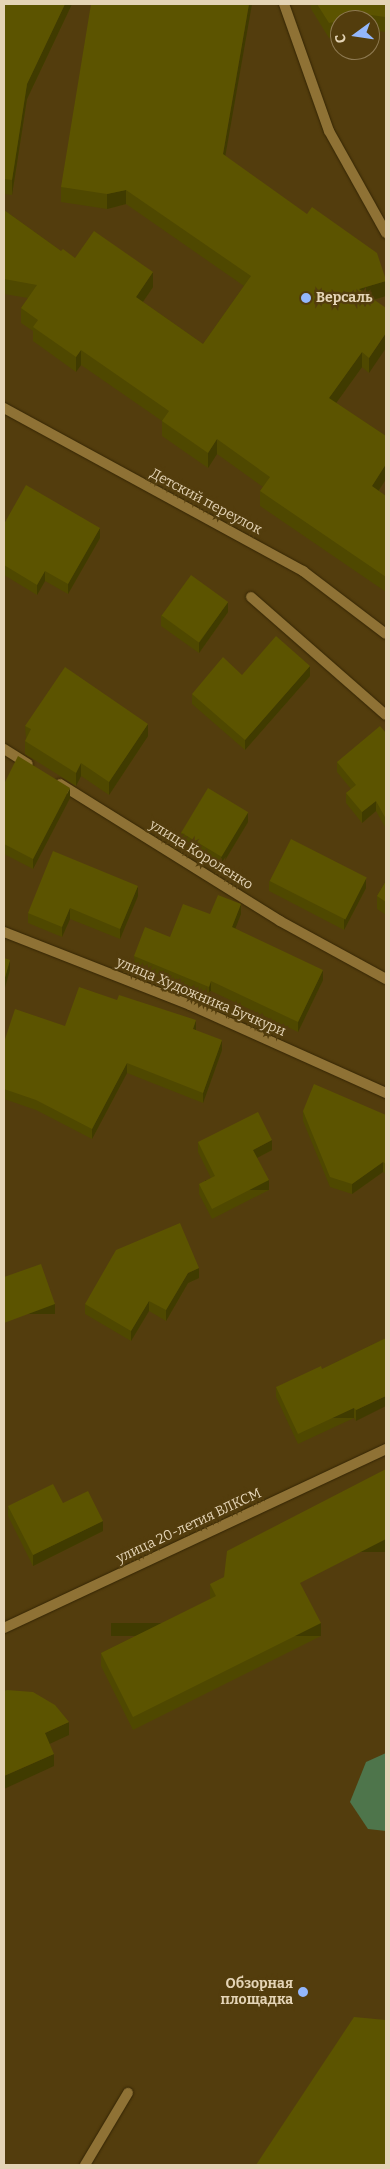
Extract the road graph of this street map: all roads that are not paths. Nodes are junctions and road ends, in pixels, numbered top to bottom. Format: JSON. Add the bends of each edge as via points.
{"nodes":[{"id":1,"x":284,"y":4,"type":"edge"},
{"id":2,"x":386,"y":233,"type":"edge"},
{"id":3,"x":4,"y":408,"type":"edge"},
{"id":4,"x":251,"y":597,"type":"dead end"},
{"id":5,"x":386,"y":634,"type":"edge"},
{"id":6,"x":386,"y":715,"type":"edge"},
{"id":7,"x":4,"y":749,"type":"edge"},
{"id":8,"x":37,"y":770,"type":"edge"},
{"id":9,"x":54,"y":780,"type":"edge"},
{"id":10,"x":4,"y":932,"type":"edge"},
{"id":11,"x":386,"y":979,"type":"edge"},
{"id":12,"x":386,"y":1093,"type":"edge"},
{"id":13,"x":386,"y":1449,"type":"edge"},
{"id":14,"x":4,"y":1628,"type":"edge"},
{"id":15,"x":128,"y":2093,"type":"dead end"},
{"id":16,"x":85,"y":2165,"type":"edge"}],
"edges":[{"from":1,"to":2,"type":"street","via":[[330,131]]},
{"from":3,"to":5,"type":"street","name":"Детский переулок","via":[[303,571]]},
{"from":4,"to":6,"type":"street"},
{"from":7,"to":8,"type":"street"},
{"from":9,"to":11,"type":"street","name":"улица Короленко","via":[[280,921]]},
{"from":10,"to":12,"type":"street","name":"улица Художника Бучкури","via":[[190,1005]]},
{"from":13,"to":14,"type":"street","name":"улица 20-летия ВЛКСМ"},
{"from":15,"to":16,"type":"street"}]}
